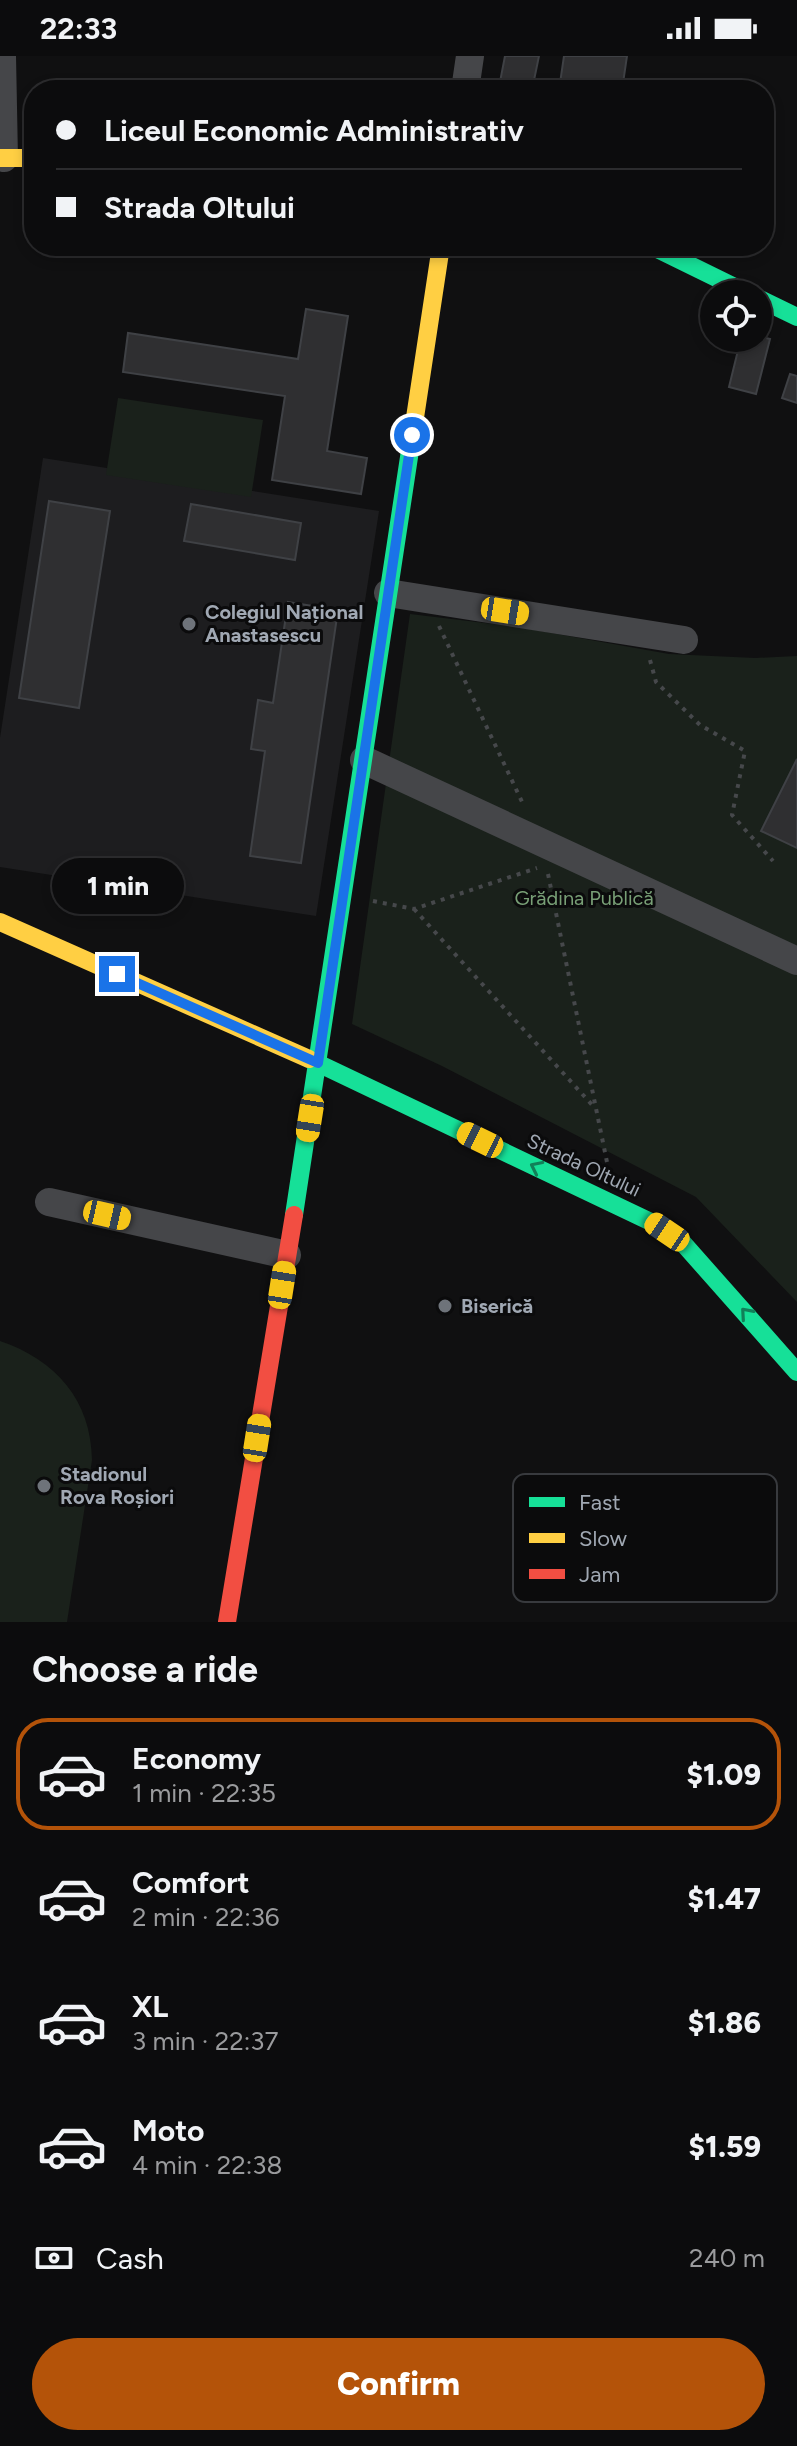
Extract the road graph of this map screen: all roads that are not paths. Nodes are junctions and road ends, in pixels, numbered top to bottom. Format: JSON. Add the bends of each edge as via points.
{"nodes":[{"id":1,"x":2,"y":56,"type":"edge"},
{"id":2,"x":470,"y":56,"type":"edge"},
{"id":3,"x":466,"y":80,"type":"edge"},
{"id":4,"x":2,"y":158,"type":"edge"},
{"id":5,"x":24,"y":158,"type":"edge"},
{"id":6,"x":439,"y":256,"type":"edge"},
{"id":7,"x":671,"y":256,"type":"edge"},
{"id":8,"x":720,"y":280,"type":"edge"},
{"id":9,"x":772,"y":305,"type":"edge"},
{"id":10,"x":797,"y":317,"type":"edge"},
{"id":11,"x":388,"y":593,"type":"junction"},
{"id":12,"x":684,"y":640,"type":"dead end"},
{"id":13,"x":364,"y":760,"type":"junction"},
{"id":14,"x":0,"y":922,"type":"edge"},
{"id":15,"x":797,"y":961,"type":"edge"},
{"id":16,"x":318,"y":1063,"type":"junction"},
{"id":17,"x":49,"y":1202,"type":"dead end"},
{"id":18,"x":287,"y":1255,"type":"junction"},
{"id":19,"x":797,"y":1372,"type":"edge"},
{"id":20,"x":227,"y":1622,"type":"edge"}],
"edges":[{"from":1,"to":4,"type":"street"},
{"from":2,"to":3,"type":"street"},
{"from":4,"to":5,"type":"street"},
{"from":6,"to":11,"type":"street"},
{"from":7,"to":8,"type":"street"},
{"from":9,"to":10,"type":"street"},
{"from":11,"to":12,"type":"street"},
{"from":11,"to":13,"type":"street"},
{"from":13,"to":15,"type":"street"},
{"from":13,"to":16,"type":"street"},
{"from":14,"to":16,"type":"street","name":"Strada Oltului"},
{"from":16,"to":18,"type":"street"},
{"from":19,"to":16,"type":"street","name":"Strada Oltului","one_way":true,"via":[[682,1242],[651,1222]]},
{"from":17,"to":18,"type":"street"},
{"from":18,"to":20,"type":"street"}]}
